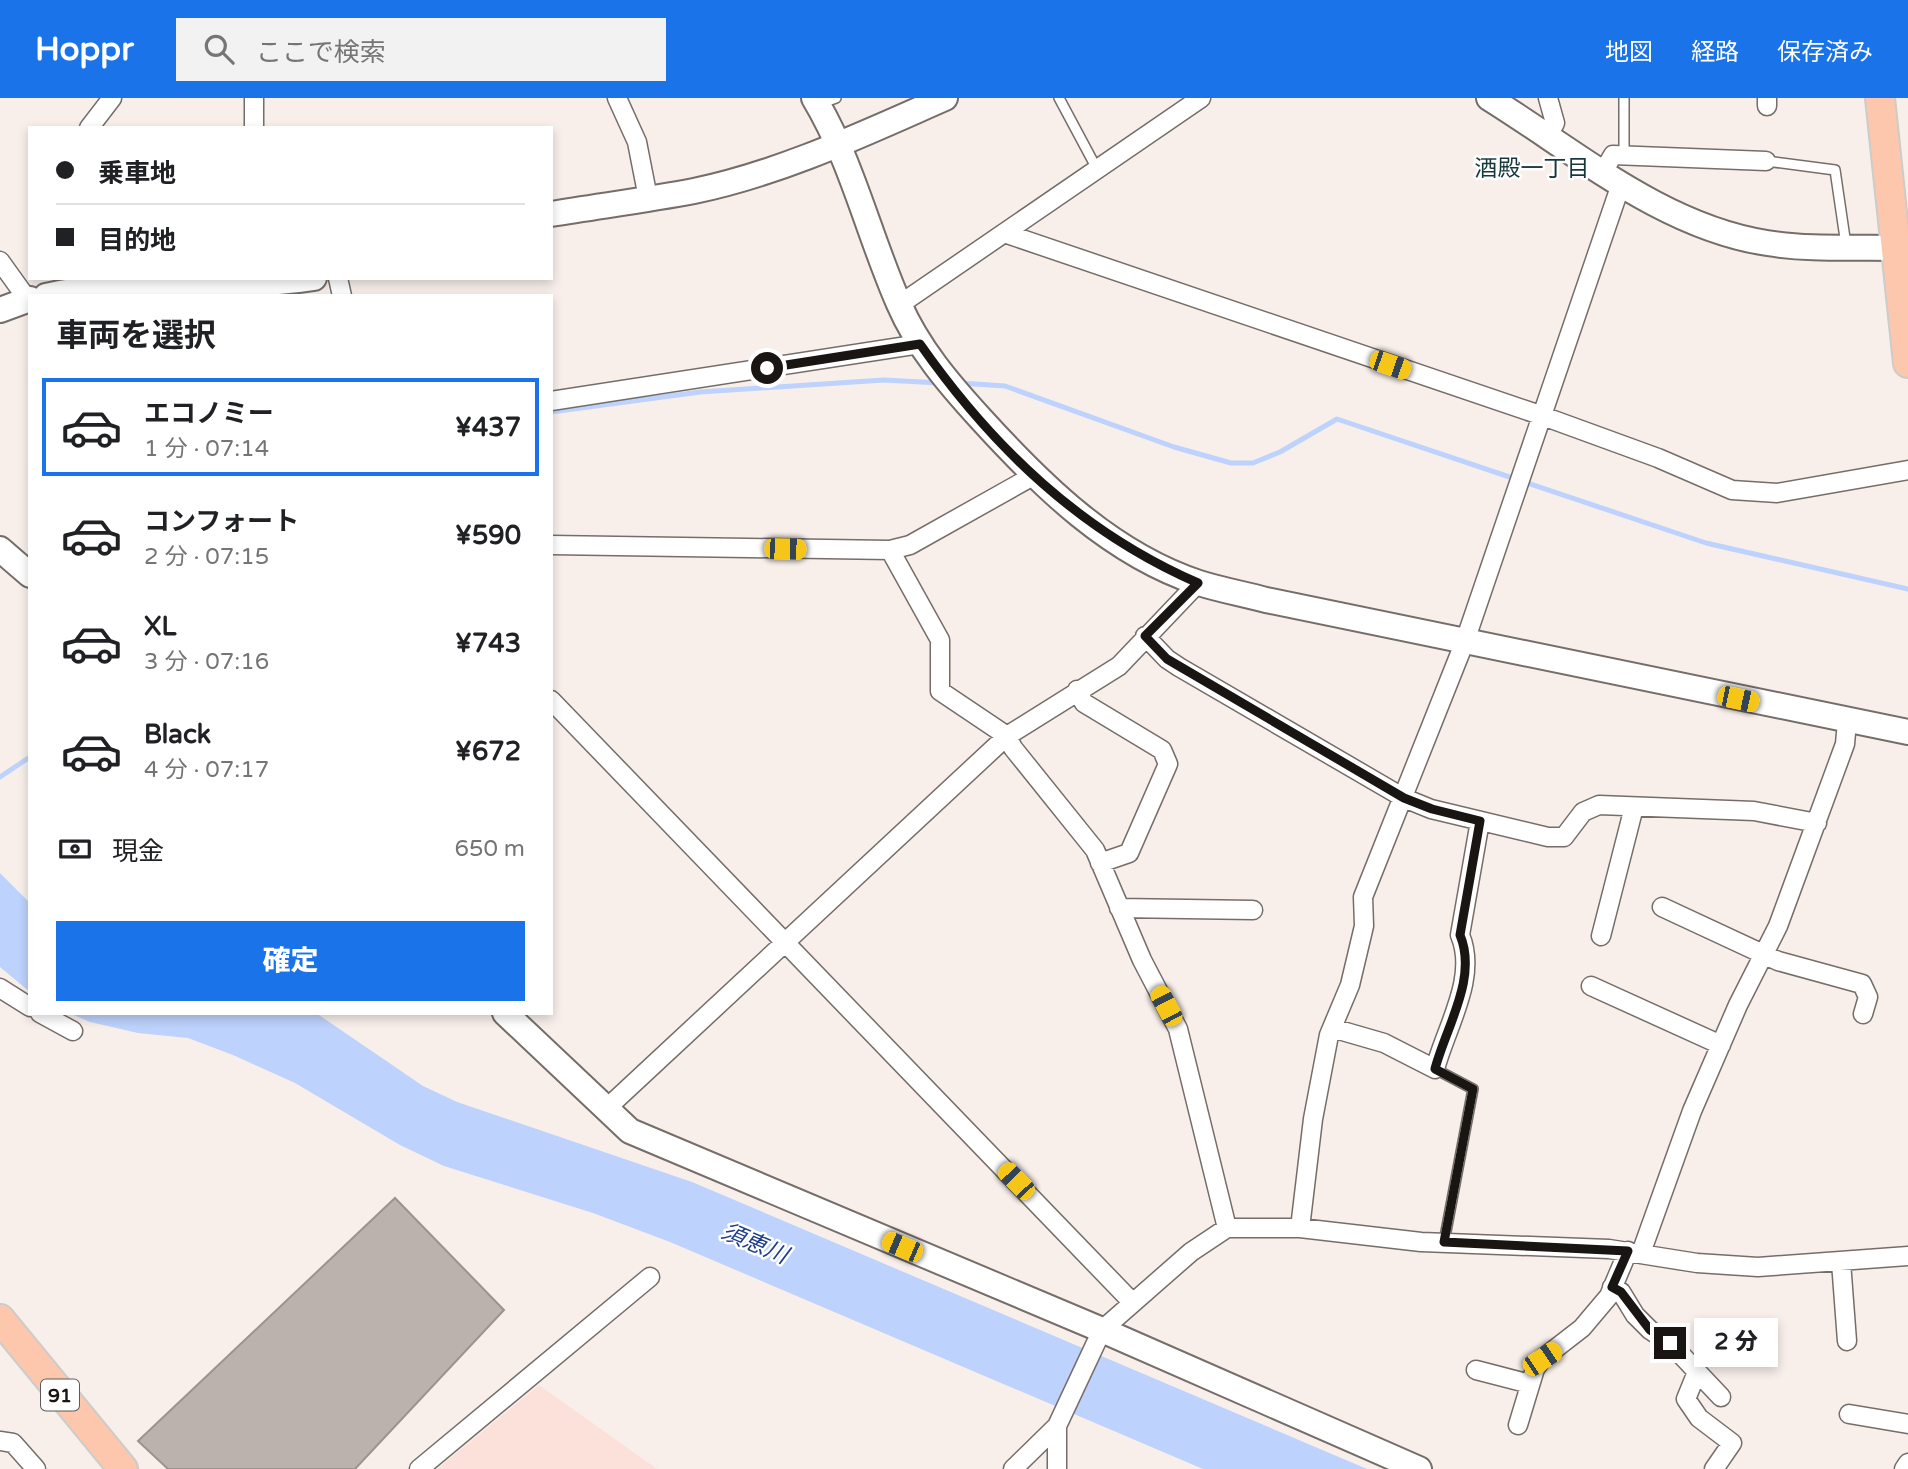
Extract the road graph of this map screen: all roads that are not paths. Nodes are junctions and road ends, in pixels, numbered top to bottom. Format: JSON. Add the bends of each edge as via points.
{"nodes":[{"id":1,"x":112,"y":98,"type":"edge"},
{"id":2,"x":254,"y":98,"type":"edge"},
{"id":3,"x":617,"y":98,"type":"edge"},
{"id":4,"x":944,"y":98,"type":"edge"},
{"id":5,"x":1059,"y":98,"type":"edge"},
{"id":6,"x":1201,"y":98,"type":"edge"},
{"id":7,"x":1489,"y":98,"type":"edge"},
{"id":8,"x":1548,"y":98,"type":"edge"},
{"id":9,"x":1624,"y":98,"type":"edge"},
{"id":10,"x":1880,"y":98,"type":"edge"},
{"id":11,"x":822,"y":100,"type":"edge"},
{"id":12,"x":91,"y":126,"type":"edge"},
{"id":13,"x":254,"y":126,"type":"edge"},
{"id":14,"x":1548,"y":136,"type":"junction"},
{"id":15,"x":838,"y":145,"type":"junction"},
{"id":16,"x":1624,"y":156,"type":"junction"},
{"id":17,"x":1766,"y":161,"type":"joint"},
{"id":18,"x":1097,"y":169,"type":"junction"},
{"id":19,"x":1612,"y":178,"type":"junction"},
{"id":20,"x":648,"y":198,"type":"junction"},
{"id":21,"x":553,"y":214,"type":"edge"},
{"id":22,"x":1004,"y":233,"type":"junction"},
{"id":23,"x":1846,"y":247,"type":"junction"},
{"id":24,"x":1902,"y":247,"type":"edge"},
{"id":25,"x":0,"y":261,"type":"edge"},
{"id":26,"x":279,"y":280,"type":"edge"},
{"id":27,"x":261,"y":281,"type":"edge"},
{"id":28,"x":80,"y":283,"type":"edge"},
{"id":29,"x":30,"y":294,"type":"edge"},
{"id":30,"x":46,"y":294,"type":"edge"},
{"id":31,"x":28,"y":300,"type":"edge"},
{"id":32,"x":899,"y":305,"type":"junction"},
{"id":33,"x":0,"y":310,"type":"edge"},
{"id":34,"x":920,"y":344,"type":"junction"},
{"id":35,"x":1908,"y":363,"type":"edge"},
{"id":36,"x":553,"y":401,"type":"edge"},
{"id":37,"x":1540,"y":415,"type":"junction"},
{"id":38,"x":1908,"y":470,"type":"edge"},
{"id":39,"x":1032,"y":476,"type":"junction"},
{"id":40,"x":553,"y":545,"type":"edge"},
{"id":41,"x":0,"y":549,"type":"edge"},
{"id":42,"x":890,"y":550,"type":"junction"},
{"id":43,"x":28,"y":573,"type":"edge"},
{"id":44,"x":1198,"y":583,"type":"junction"},
{"id":45,"x":1145,"y":636,"type":"junction"},
{"id":46,"x":1465,"y":641,"type":"junction"},
{"id":47,"x":1077,"y":690,"type":"junction"},
{"id":48,"x":553,"y":702,"type":"edge"},
{"id":49,"x":1847,"y":722,"type":"junction"},
{"id":50,"x":1908,"y":732,"type":"edge"},
{"id":51,"x":1007,"y":736,"type":"junction"},
{"id":52,"x":1404,"y":798,"type":"junction"},
{"id":53,"x":1634,"y":807,"type":"junction"},
{"id":54,"x":1480,"y":821,"type":"junction"},
{"id":55,"x":1817,"y":822,"type":"junction"},
{"id":56,"x":1100,"y":863,"type":"junction"},
{"id":57,"x":1662,"y":907,"type":"dead end"},
{"id":58,"x":1119,"y":908,"type":"junction"},
{"id":59,"x":1254,"y":909,"type":"dead end"},
{"id":60,"x":1601,"y":936,"type":"dead end"},
{"id":61,"x":784,"y":942,"type":"junction"},
{"id":62,"x":1764,"y":955,"type":"junction"},
{"id":63,"x":1591,"y":986,"type":"dead end"},
{"id":64,"x":0,"y":988,"type":"edge"},
{"id":65,"x":28,"y":1006,"type":"edge"},
{"id":66,"x":1863,"y":1014,"type":"dead end"},
{"id":67,"x":44,"y":1015,"type":"edge"},
{"id":68,"x":507,"y":1015,"type":"edge"},
{"id":69,"x":1332,"y":1028,"type":"junction"},
{"id":70,"x":74,"y":1031,"type":"dead end"},
{"id":71,"x":1721,"y":1045,"type":"junction"},
{"id":72,"x":1435,"y":1069,"type":"junction"},
{"id":73,"x":607,"y":1108,"type":"junction"},
{"id":74,"x":1227,"y":1228,"type":"junction"},
{"id":75,"x":1300,"y":1228,"type":"junction"},
{"id":76,"x":1444,"y":1242,"type":"junction"},
{"id":77,"x":1634,"y":1252,"type":"junction"},
{"id":78,"x":1908,"y":1256,"type":"edge"},
{"id":79,"x":1841,"y":1262,"type":"junction"},
{"id":80,"x":650,"y":1278,"type":"dead end"},
{"id":81,"x":1612,"y":1287,"type":"junction"},
{"id":82,"x":1132,"y":1301,"type":"junction"},
{"id":83,"x":0,"y":1319,"type":"edge"},
{"id":84,"x":1097,"y":1337,"type":"junction"},
{"id":85,"x":1847,"y":1341,"type":"dead end"},
{"id":86,"x":1476,"y":1370,"type":"dead end"},
{"id":87,"x":1697,"y":1372,"type":"junction"},
{"id":88,"x":1530,"y":1384,"type":"junction"},
{"id":89,"x":1721,"y":1396,"type":"dead end"},
{"id":90,"x":1849,"y":1414,"type":"dead end"},
{"id":91,"x":1061,"y":1419,"type":"junction"},
{"id":92,"x":1908,"y":1424,"type":"edge"},
{"id":93,"x":1518,"y":1425,"type":"dead end"},
{"id":94,"x":0,"y":1441,"type":"edge"},
{"id":95,"x":1908,"y":1463,"type":"edge"},
{"id":96,"x":36,"y":1469,"type":"edge"},
{"id":97,"x":122,"y":1469,"type":"edge"},
{"id":98,"x":419,"y":1469,"type":"edge"},
{"id":99,"x":1013,"y":1469,"type":"edge"},
{"id":100,"x":1058,"y":1469,"type":"edge"},
{"id":101,"x":1419,"y":1469,"type":"edge"},
{"id":102,"x":1714,"y":1469,"type":"edge"},
{"id":103,"x":1904,"y":1469,"type":"edge"}],
"edges":[{"from":1,"to":12,"type":"street"},
{"from":2,"to":13,"type":"street"},
{"from":3,"to":20,"type":"street","via":[[637,142]]},
{"from":4,"to":15,"type":"street"},
{"from":5,"to":18,"type":"lane"},
{"from":6,"to":18,"type":"street"},
{"from":7,"to":14,"type":"street"},
{"from":8,"to":14,"type":"street","via":[[1555,123]]},
{"from":9,"to":16,"type":"lane"},
{"from":10,"to":24,"type":"main road"},
{"from":11,"to":15,"type":"street"},
{"from":14,"to":19,"type":"street"},
{"from":15,"to":20,"type":"street","via":[[757,174]]},
{"from":15,"to":32,"type":"street"},
{"from":16,"to":17,"type":"street"},
{"from":16,"to":19,"type":"street","via":[[1613,155]]},
{"from":17,"to":23,"type":"lane","via":[[1835,170]]},
{"from":18,"to":22,"type":"street"},
{"from":19,"to":23,"type":"street","via":[[1677,214],[1726,234],[1768,243]]},
{"from":19,"to":37,"type":"street"},
{"from":20,"to":21,"type":"street"},
{"from":22,"to":32,"type":"street"},
{"from":22,"to":37,"type":"street"},
{"from":23,"to":24,"type":"street"},
{"from":24,"to":35,"type":"main road"},
{"from":25,"to":29,"type":"street"},
{"from":26,"to":27,"type":"street"},
{"from":27,"to":28,"type":"street"},
{"from":28,"to":30,"type":"street"},
{"from":31,"to":33,"type":"street"},
{"from":32,"to":34,"type":"street"},
{"from":34,"to":36,"type":"street"},
{"from":34,"to":39,"type":"street","via":[[947,382]]},
{"from":37,"to":38,"type":"street","via":[[1732,490],[1777,493]]},
{"from":37,"to":46,"type":"street"},
{"from":39,"to":42,"type":"street","via":[[910,545]]},
{"from":39,"to":44,"type":"street","via":[[1121,544]]},
{"from":40,"to":42,"type":"street"},
{"from":41,"to":43,"type":"street"},
{"from":42,"to":51,"type":"street","via":[[940,640],[940,691]]},
{"from":44,"to":45,"type":"street"},
{"from":44,"to":46,"type":"street"},
{"from":45,"to":47,"type":"street","via":[[1119,666]]},
{"from":45,"to":52,"type":"street","via":[[1167,659]]},
{"from":46,"to":49,"type":"street"},
{"from":46,"to":52,"type":"street"},
{"from":47,"to":51,"type":"street"},
{"from":47,"to":56,"type":"street","via":[[1084,703],[1162,750],[1168,764],[1129,853]]},
{"from":48,"to":61,"type":"street"},
{"from":49,"to":50,"type":"street"},
{"from":49,"to":55,"type":"street","via":[[1845,744]]},
{"from":51,"to":56,"type":"street","via":[[1095,850]]},
{"from":51,"to":61,"type":"street"},
{"from":52,"to":54,"type":"street"},
{"from":52,"to":69,"type":"street","via":[[1363,897],[1361,938],[1350,985]]},
{"from":53,"to":54,"type":"street","via":[[1599,805],[1583,812],[1564,837]]},
{"from":53,"to":55,"type":"street","via":[[1754,811]]},
{"from":53,"to":60,"type":"street"},
{"from":54,"to":72,"type":"street","via":[[1460,935],[1466,969]]},
{"from":55,"to":62,"type":"street"},
{"from":56,"to":58,"type":"street"},
{"from":57,"to":62,"type":"street"},
{"from":58,"to":59,"type":"street"},
{"from":58,"to":74,"type":"street","via":[[1178,1029]]},
{"from":61,"to":73,"type":"street"},
{"from":61,"to":82,"type":"street"},
{"from":62,"to":66,"type":"street","via":[[1862,984],[1868,998]]},
{"from":62,"to":71,"type":"street"},
{"from":63,"to":71,"type":"street"},
{"from":64,"to":65,"type":"street"},
{"from":67,"to":70,"type":"street"},
{"from":68,"to":73,"type":"street"},
{"from":69,"to":72,"type":"street","via":[[1384,1044]]},
{"from":69,"to":75,"type":"street","via":[[1313,1119]]},
{"from":71,"to":77,"type":"street"},
{"from":72,"to":76,"type":"lane","via":[[1473,1089]]},
{"from":73,"to":84,"type":"street","via":[[630,1131],[678,1154]]},
{"from":74,"to":75,"type":"street"},
{"from":74,"to":82,"type":"street"},
{"from":75,"to":76,"type":"street"},
{"from":76,"to":77,"type":"street"},
{"from":77,"to":79,"type":"street","via":[[1758,1267]]},
{"from":77,"to":81,"type":"street"},
{"from":78,"to":79,"type":"street"},
{"from":79,"to":85,"type":"street"},
{"from":80,"to":98,"type":"street"},
{"from":81,"to":87,"type":"street","via":[[1650,1330],[1670,1343]]},
{"from":81,"to":88,"type":"street","via":[[1582,1328],[1542,1359]]},
{"from":82,"to":84,"type":"street"},
{"from":83,"to":97,"type":"main road","number":"91"},
{"from":84,"to":91,"type":"street"},
{"from":84,"to":101,"type":"street"},
{"from":86,"to":88,"type":"street"},
{"from":87,"to":89,"type":"street"},
{"from":87,"to":102,"type":"street","via":[[1686,1399],[1699,1418],[1732,1443]]},
{"from":88,"to":93,"type":"street"},
{"from":90,"to":92,"type":"street"},
{"from":91,"to":99,"type":"street"},
{"from":91,"to":100,"type":"street"},
{"from":94,"to":96,"type":"street","via":[[13,1443]]},
{"from":95,"to":103,"type":"street"}]}
